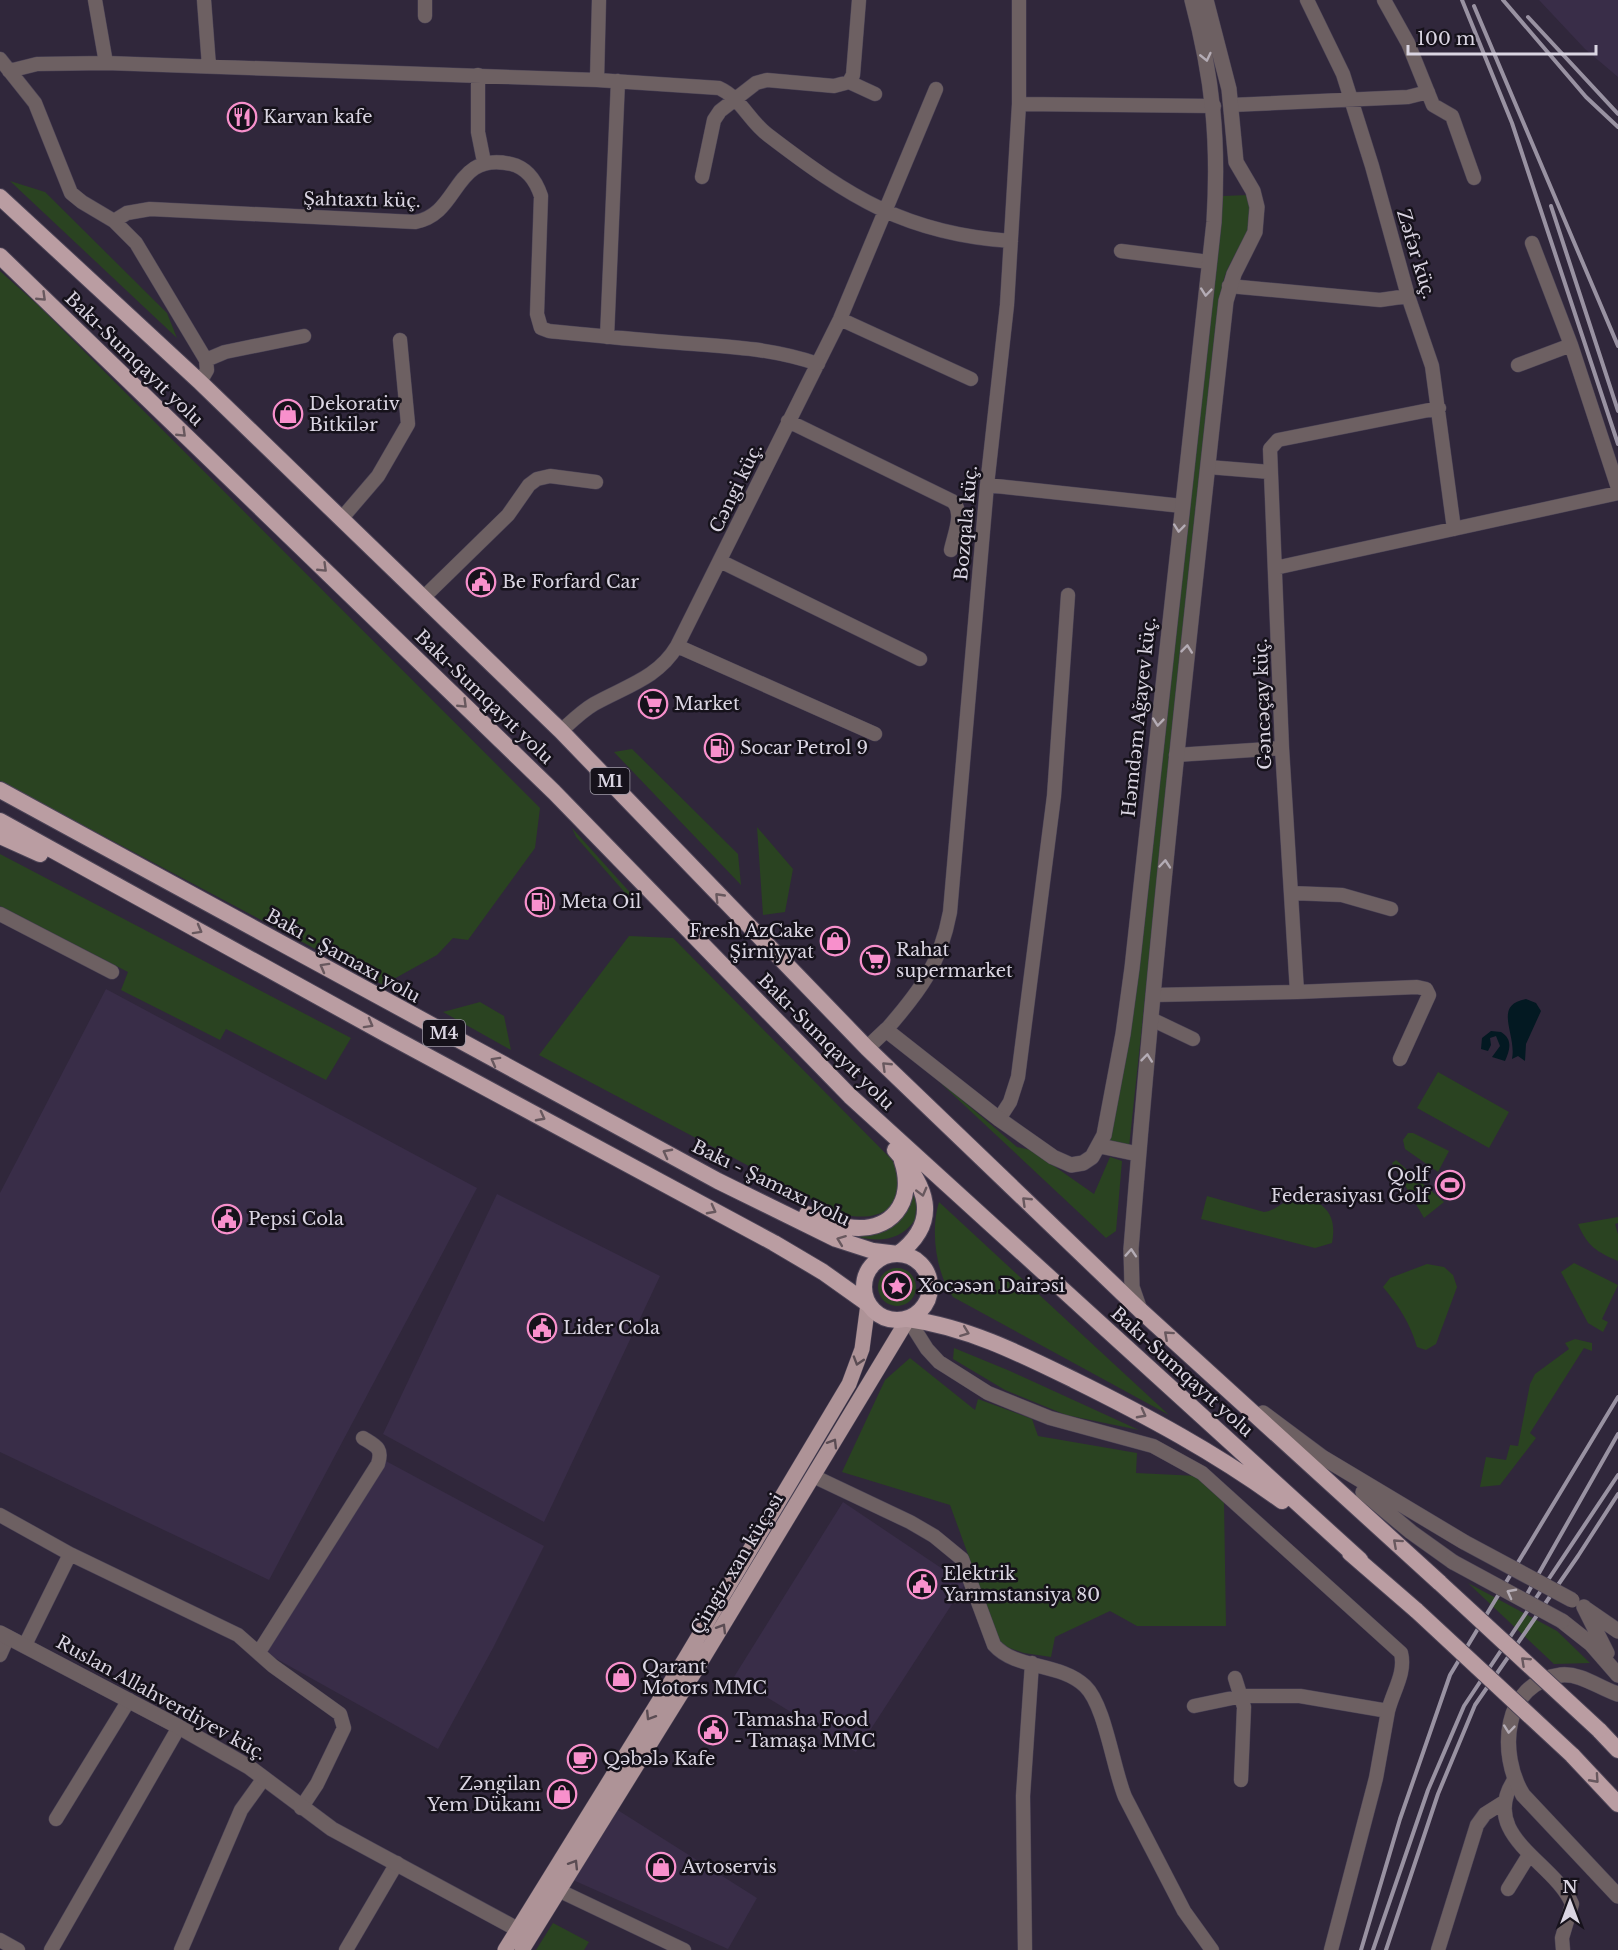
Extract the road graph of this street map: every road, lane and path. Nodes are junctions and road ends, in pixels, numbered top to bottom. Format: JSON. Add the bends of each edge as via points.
{"nodes":[{"id":1,"x":95,"y":0,"type":"edge"},
{"id":2,"x":204,"y":0,"type":"edge"},
{"id":3,"x":425,"y":0,"type":"edge"},
{"id":4,"x":599,"y":0,"type":"edge"},
{"id":5,"x":859,"y":0,"type":"edge"},
{"id":6,"x":1019,"y":0,"type":"edge"},
{"id":7,"x":1192,"y":0,"type":"edge"},
{"id":8,"x":1206,"y":0,"type":"edge"},
{"id":9,"x":1307,"y":0,"type":"edge"},
{"id":10,"x":1384,"y":0,"type":"edge"},
{"id":11,"x":425,"y":16,"type":"dead end"},
{"id":12,"x":0,"y":59,"type":"edge"},
{"id":13,"x":106,"y":63,"type":"junction"},
{"id":14,"x":209,"y":66,"type":"junction"},
{"id":15,"x":9,"y":71,"type":"junction"},
{"id":16,"x":478,"y":75,"type":"junction"},
{"id":17,"x":597,"y":80,"type":"junction"},
{"id":18,"x":618,"y":81,"type":"junction"},
{"id":19,"x":849,"y":82,"type":"junction"},
{"id":20,"x":936,"y":89,"type":"dead end"},
{"id":21,"x":1428,"y":92,"type":"junction"},
{"id":22,"x":875,"y":94,"type":"dead end"},
{"id":23,"x":735,"y":98,"type":"junction"},
{"id":24,"x":1351,"y":99,"type":"junction"},
{"id":25,"x":1019,"y":104,"type":"junction"},
{"id":26,"x":1231,"y":105,"type":"junction"},
{"id":27,"x":1214,"y":106,"type":"junction"},
{"id":28,"x":484,"y":162,"type":"junction"},
{"id":29,"x":702,"y":177,"type":"dead end"},
{"id":30,"x":1474,"y":178,"type":"dead end"},
{"id":31,"x":0,"y":197,"type":"edge"},
{"id":32,"x":884,"y":212,"type":"junction"},
{"id":33,"x":114,"y":221,"type":"junction"},
{"id":34,"x":1011,"y":241,"type":"junction"},
{"id":35,"x":1533,"y":243,"type":"dead end"},
{"id":36,"x":1121,"y":251,"type":"dead end"},
{"id":37,"x":0,"y":256,"type":"edge"},
{"id":38,"x":1209,"y":262,"type":"junction"},
{"id":39,"x":1229,"y":286,"type":"junction"},
{"id":40,"x":1408,"y":296,"type":"junction"},
{"id":41,"x":840,"y":319,"type":"junction"},
{"id":42,"x":304,"y":336,"type":"dead end"},
{"id":43,"x":607,"y":337,"type":"junction"},
{"id":44,"x":400,"y":340,"type":"dead end"},
{"id":45,"x":1571,"y":345,"type":"junction"},
{"id":46,"x":206,"y":360,"type":"junction"},
{"id":47,"x":818,"y":364,"type":"junction"},
{"id":48,"x":1518,"y":364,"type":"dead end"},
{"id":49,"x":971,"y":379,"type":"dead end"},
{"id":50,"x":200,"y":382,"type":"junction"},
{"id":51,"x":1439,"y":408,"type":"junction"},
{"id":52,"x":789,"y":421,"type":"junction"},
{"id":53,"x":1208,"y":467,"type":"junction"},
{"id":54,"x":1270,"y":472,"type":"junction"},
{"id":55,"x":596,"y":482,"type":"dead end"},
{"id":56,"x":987,"y":485,"type":"junction"},
{"id":57,"x":1618,"y":488,"type":"edge"},
{"id":58,"x":1618,"y":493,"type":"edge"},
{"id":59,"x":1182,"y":506,"type":"junction"},
{"id":60,"x":342,"y":518,"type":"junction"},
{"id":61,"x":1454,"y":529,"type":"junction"},
{"id":62,"x":951,"y":550,"type":"dead end"},
{"id":63,"x":720,"y":561,"type":"junction"},
{"id":64,"x":1275,"y":568,"type":"junction"},
{"id":65,"x":1068,"y":594,"type":"dead end"},
{"id":66,"x":424,"y":597,"type":"junction"},
{"id":67,"x":677,"y":646,"type":"junction"},
{"id":68,"x":920,"y":658,"type":"dead end"},
{"id":69,"x":561,"y":730,"type":"junction"},
{"id":70,"x":875,"y":734,"type":"dead end"},
{"id":71,"x":1282,"y":748,"type":"junction"},
{"id":72,"x":1176,"y":755,"type":"junction"},
{"id":73,"x":0,"y":790,"type":"edge"},
{"id":74,"x":0,"y":821,"type":"edge"},
{"id":75,"x":0,"y":836,"type":"edge"},
{"id":76,"x":1291,"y":893,"type":"junction"},
{"id":77,"x":1391,"y":909,"type":"dead end"},
{"id":78,"x":164,"y":912,"type":"junction"},
{"id":79,"x":0,"y":914,"type":"edge"},
{"id":80,"x":112,"y":972,"type":"dead end"},
{"id":81,"x":1297,"y":992,"type":"junction"},
{"id":82,"x":1153,"y":995,"type":"junction"},
{"id":83,"x":1151,"y":1019,"type":"junction"},
{"id":84,"x":886,"y":1030,"type":"junction"},
{"id":85,"x":1193,"y":1039,"type":"dead end"},
{"id":86,"x":867,"y":1048,"type":"junction"},
{"id":87,"x":1400,"y":1059,"type":"dead end"},
{"id":88,"x":849,"y":1096,"type":"junction"},
{"id":89,"x":999,"y":1119,"type":"junction"},
{"id":90,"x":1100,"y":1146,"type":"junction"},
{"id":91,"x":1138,"y":1154,"type":"junction"},
{"id":92,"x":900,"y":1155,"type":"junction"},
{"id":93,"x":718,"y":1180,"type":"junction"},
{"id":94,"x":897,"y":1254,"type":"junction"},
{"id":95,"x":868,"y":1304,"type":"junction"},
{"id":96,"x":1140,"y":1310,"type":"junction"},
{"id":97,"x":908,"y":1319,"type":"junction"},
{"id":98,"x":1211,"y":1374,"type":"junction"},
{"id":99,"x":363,"y":1438,"type":"dead end"},
{"id":100,"x":1322,"y":1457,"type":"junction"},
{"id":101,"x":813,"y":1476,"type":"junction"},
{"id":102,"x":0,"y":1515,"type":"edge"},
{"id":103,"x":70,"y":1554,"type":"junction"},
{"id":104,"x":1360,"y":1560,"type":"junction"},
{"id":105,"x":1578,"y":1604,"type":"junction"},
{"id":106,"x":1618,"y":1631,"type":"edge"},
{"id":107,"x":4,"y":1635,"type":"edge"},
{"id":108,"x":25,"y":1645,"type":"junction"},
{"id":109,"x":260,"y":1652,"type":"junction"},
{"id":110,"x":0,"y":1655,"type":"edge"},
{"id":111,"x":1032,"y":1663,"type":"junction"},
{"id":112,"x":1617,"y":1673,"type":"edge"},
{"id":113,"x":1235,"y":1678,"type":"dead end"},
{"id":114,"x":1618,"y":1694,"type":"edge"},
{"id":115,"x":1242,"y":1696,"type":"junction"},
{"id":116,"x":129,"y":1700,"type":"junction"},
{"id":117,"x":1194,"y":1706,"type":"dead end"},
{"id":118,"x":1388,"y":1711,"type":"junction"},
{"id":119,"x":179,"y":1727,"type":"junction"},
{"id":120,"x":1618,"y":1750,"type":"edge"},
{"id":121,"x":264,"y":1778,"type":"junction"},
{"id":122,"x":1241,"y":1780,"type":"dead end"},
{"id":123,"x":1514,"y":1780,"type":"junction"},
{"id":124,"x":1504,"y":1802,"type":"junction"},
{"id":125,"x":1618,"y":1804,"type":"edge"},
{"id":126,"x":302,"y":1808,"type":"junction"},
{"id":127,"x":56,"y":1819,"type":"dead end"},
{"id":128,"x":1529,"y":1854,"type":"junction"},
{"id":129,"x":397,"y":1863,"type":"junction"},
{"id":130,"x":1508,"y":1889,"type":"dead end"},
{"id":131,"x":558,"y":1890,"type":"junction"},
{"id":132,"x":1618,"y":1896,"type":"edge"},
{"id":133,"x":517,"y":1929,"type":"junction"},
{"id":134,"x":0,"y":1940,"type":"edge"},
{"id":135,"x":18,"y":1950,"type":"edge"},
{"id":136,"x":51,"y":1950,"type":"edge"},
{"id":137,"x":181,"y":1950,"type":"edge"},
{"id":138,"x":346,"y":1950,"type":"edge"},
{"id":139,"x":505,"y":1950,"type":"edge"},
{"id":140,"x":522,"y":1950,"type":"edge"},
{"id":141,"x":684,"y":1950,"type":"edge"},
{"id":142,"x":1025,"y":1950,"type":"edge"},
{"id":143,"x":1212,"y":1950,"type":"edge"},
{"id":144,"x":1331,"y":1950,"type":"edge"},
{"id":145,"x":1438,"y":1950,"type":"edge"},
{"id":146,"x":1563,"y":1950,"type":"edge"}],
"edges":[{"from":1,"to":13,"type":"street"},
{"from":2,"to":14,"type":"street"},
{"from":3,"to":11,"type":"street"},
{"from":4,"to":17,"type":"street"},
{"from":5,"to":19,"type":"street","via":[[853,75]]},
{"from":6,"to":25,"type":"street","name":"Bozqala küç."},
{"from":7,"to":27,"type":"street","name":"Həmdəm Ağayev küç.","one_way":true},
{"from":8,"to":26,"type":"street"},
{"from":9,"to":24,"type":"street","name":"Zəfər küç."},
{"from":10,"to":21,"type":"street","via":[[1408,43]]},
{"from":12,"to":15,"type":"street"},
{"from":13,"to":14,"type":"street"},
{"from":13,"to":15,"type":"street","via":[[38,64]]},
{"from":14,"to":16,"type":"street"},
{"from":15,"to":33,"type":"street","via":[[35,103],[71,193]]},
{"from":16,"to":17,"type":"street"},
{"from":16,"to":28,"type":"street","via":[[477,132]]},
{"from":17,"to":18,"type":"street"},
{"from":18,"to":23,"type":"street","via":[[719,88]]},
{"from":18,"to":43,"type":"street"},
{"from":19,"to":22,"type":"street"},
{"from":19,"to":23,"type":"street","via":[[834,86],[762,80]]},
{"from":20,"to":32,"type":"street","name":"Cəngi küç."},
{"from":21,"to":24,"type":"street","via":[[1408,97]]},
{"from":21,"to":30,"type":"street","via":[[1433,105],[1452,116]]},
{"from":23,"to":29,"type":"street","via":[[714,120]]},
{"from":23,"to":32,"type":"street","via":[[762,131],[850,194]]},
{"from":24,"to":26,"type":"street"},
{"from":24,"to":40,"type":"street","name":"Zəfər küç."},
{"from":25,"to":27,"type":"street"},
{"from":25,"to":34,"type":"street","name":"Bozqala küç."},
{"from":26,"to":27,"type":"street"},
{"from":26,"to":39,"type":"street","via":[[1236,162],[1255,198],[1257,221]]},
{"from":27,"to":38,"type":"street","name":"Həmdəm Ağayev küç.","via":[[1216,188]]},
{"from":28,"to":33,"type":"street","name":"Şahtaxtı küç.","via":[[465,177],[428,220],[150,208]]},
{"from":28,"to":43,"type":"street","via":[[516,165],[536,182],[541,196],[537,314],[541,328]]},
{"from":31,"to":50,"type":"highway","name":"Bakı-Sumqayıt yolu","number":"M1"},
{"from":32,"to":34,"type":"street","via":[[940,230]]},
{"from":32,"to":41,"type":"street","name":"Cəngi küç."},
{"from":33,"to":46,"type":"street","via":[[136,243]]},
{"from":34,"to":56,"type":"street","name":"Bozqala küç."},
{"from":35,"to":45,"type":"street"},
{"from":36,"to":38,"type":"street"},
{"from":37,"to":88,"type":"highway","name":"Bakı-Sumqayıt yolu","number":"M1","one_way":true,"via":[[554,792]]},
{"from":38,"to":59,"type":"street","name":"Həmdəm Ağayev küç.","one_way":true},
{"from":39,"to":40,"type":"street","via":[[1380,300]]},
{"from":39,"to":53,"type":"street"},
{"from":40,"to":51,"type":"street","name":"Zəfər küç.","via":[[1432,366]]},
{"from":41,"to":47,"type":"street","name":"Cəngi küç."},
{"from":41,"to":49,"type":"street"},
{"from":42,"to":46,"type":"street","via":[[225,352]]},
{"from":43,"to":47,"type":"street","via":[[735,346],[778,352]]},
{"from":44,"to":60,"type":"street","via":[[408,424],[378,476]]},
{"from":45,"to":48,"type":"street"},
{"from":45,"to":57,"type":"street"},
{"from":46,"to":50,"type":"street","via":[[207,369]]},
{"from":47,"to":52,"type":"street","name":"Cəngi küç."},
{"from":50,"to":60,"type":"highway","name":"Bakı-Sumqayıt yolu","number":"M1"},
{"from":51,"to":54,"type":"street","name":"Gəncəçay küç.","via":[[1278,440],[1269,448]]},
{"from":51,"to":61,"type":"street","name":"Zəfər küç."},
{"from":52,"to":62,"type":"street","via":[[957,504],[959,513]]},
{"from":52,"to":63,"type":"street","name":"Cəngi küç."},
{"from":53,"to":54,"type":"street"},
{"from":72,"to":53,"type":"street","one_way":true},
{"from":54,"to":64,"type":"street","name":"Gəncəçay küç."},
{"from":55,"to":66,"type":"street","via":[[550,476],[537,479],[508,515]]},
{"from":56,"to":59,"type":"street"},
{"from":56,"to":84,"type":"street","name":"Bozqala küç.","via":[[960,813],[945,940],[921,990]]},
{"from":58,"to":61,"type":"street"},
{"from":59,"to":90,"type":"street","name":"Həmdəm Ağayev küç.","one_way":true,"via":[[1124,1034]]},
{"from":60,"to":66,"type":"highway","name":"Bakı-Sumqayıt yolu","number":"M1"},
{"from":61,"to":64,"type":"street"},
{"from":63,"to":67,"type":"street","name":"Cəngi küç."},
{"from":63,"to":68,"type":"street"},
{"from":64,"to":71,"type":"street","name":"Gəncəçay küç."},
{"from":65,"to":89,"type":"street","via":[[1054,796],[1018,1077]]},
{"from":66,"to":69,"type":"highway","name":"Bakı-Sumqayıt yolu","number":"M1"},
{"from":67,"to":69,"type":"street","name":"Cəngi küç.","via":[[662,668],[592,705]]},
{"from":67,"to":70,"type":"street"},
{"from":86,"to":69,"type":"highway","name":"Bakı-Sumqayıt yolu","number":"M1","one_way":true},
{"from":71,"to":72,"type":"street"},
{"from":71,"to":76,"type":"street","name":"Gəncəçay küç."},
{"from":82,"to":72,"type":"street","one_way":true},
{"from":93,"to":73,"type":"highway","name":"Bakı - Şamaxı yolu","number":"M4","one_way":true},
{"from":74,"to":78,"type":"highway","number":"M4"},
{"from":75,"to":78,"type":"highway","number":"M4"},
{"from":76,"to":77,"type":"street","via":[[1342,895]]},
{"from":76,"to":81,"type":"street","name":"Gəncəçay küç."},
{"from":78,"to":95,"type":"highway","number":"M4","one_way":true,"via":[[774,1242]]},
{"from":79,"to":80,"type":"street"},
{"from":81,"to":82,"type":"street"},
{"from":81,"to":87,"type":"street","via":[[1426,989],[1429,995]]},
{"from":82,"to":83,"type":"street"},
{"from":83,"to":85,"type":"street"},
{"from":91,"to":83,"type":"street","one_way":true},
{"from":84,"to":86,"type":"street"},
{"from":84,"to":89,"type":"street"},
{"from":96,"to":86,"type":"highway","name":"Bakı-Sumqayıt yolu","number":"M1","one_way":true},
{"from":88,"to":92,"type":"highway"},
{"from":88,"to":104,"type":"highway","name":"Bakı-Sumqayıt yolu","number":"M1"},
{"from":89,"to":90,"type":"street","via":[[1062,1163],[1083,1163]]},
{"from":90,"to":91,"type":"street"},
{"from":96,"to":91,"type":"street","one_way":true,"via":[[1130,1267]]},
{"from":92,"to":93,"type":"highway","via":[[907,1182],[905,1201],[890,1218],[870,1227],[836,1225]]},
{"from":92,"to":94,"type":"highway","one_way":true,"via":[[917,1177],[925,1211],[917,1234]]},
{"from":94,"to":93,"type":"highway","name":"Bakı - Şamaxı yolu","number":"M4","one_way":true,"via":[[836,1239]]},
{"from":94,"to":95,"type":"highway","via":[[881,1258],[869,1271],[864,1287]]},
{"from":94,"to":97,"type":"highway","via":[[919,1262],[930,1282],[926,1305]]},
{"from":95,"to":97,"type":"highway","via":[[882,1317]]},
{"from":95,"to":133,"type":"main road","name":"Çingiz xan küçəsi","one_way":true,"via":[[862,1349],[849,1384]]},
{"from":98,"to":96,"type":"highway","name":"Bakı-Sumqayıt yolu","number":"M1","one_way":true},
{"from":101,"to":97,"type":"main road","name":"Çingiz xan küçəsi","one_way":true},
{"from":97,"to":104,"type":"highway","one_way":true,"via":[[949,1326],[983,1339],[1138,1411],[1235,1468]]},
{"from":97,"to":118,"type":"street","via":[[933,1356],[969,1383],[1050,1418],[1153,1446],[1202,1473],[1401,1653],[1403,1670]]},
{"from":98,"to":100,"type":"street"},
{"from":120,"to":98,"type":"highway","name":"Bakı-Sumqayıt yolu","one_way":true,"bridge":true},
{"from":99,"to":109,"type":"street","via":[[379,1448],[378,1464]]},
{"from":100,"to":105,"type":"street","bridge":true,"via":[[1464,1542]]},
{"from":112,"to":100,"type":"street","one_way":true,"bridge":true,"via":[[1591,1644],[1562,1621],[1453,1562]]},
{"from":101,"to":111,"type":"street","via":[[910,1522],[954,1551],[968,1575],[994,1645],[1002,1653]]},
{"from":131,"to":101,"type":"main road","name":"Çingiz xan küçəsi","one_way":true},
{"from":102,"to":103,"type":"street"},
{"from":103,"to":108,"type":"street"},
{"from":103,"to":109,"type":"street","via":[[238,1635]]},
{"from":104,"to":125,"type":"highway","one_way":true,"bridge":true,"via":[[1572,1755]]},
{"from":105,"to":106,"type":"street"},
{"from":105,"to":112,"type":"street"},
{"from":107,"to":108,"type":"street","name":"Ruslan Allahverdiyev küç."},
{"from":107,"to":110,"type":"street"},
{"from":108,"to":116,"type":"street","name":"Ruslan Allahverdiyev küç."},
{"from":109,"to":126,"type":"street","via":[[273,1666],[340,1713],[344,1721],[317,1784]]},
{"from":111,"to":142,"type":"street","via":[[1023,1797]]},
{"from":111,"to":143,"type":"street","via":[[1072,1677],[1094,1697],[1125,1797],[1184,1911]]},
{"from":113,"to":115,"type":"street"},
{"from":114,"to":123,"type":"street","one_way":true,"via":[[1561,1675],[1531,1687],[1513,1709],[1510,1721],[1509,1763]]},
{"from":115,"to":117,"type":"street"},
{"from":115,"to":118,"type":"street","via":[[1313,1697]]},
{"from":115,"to":122,"type":"street"},
{"from":116,"to":119,"type":"street","name":"Ruslan Allahverdiyev küç."},
{"from":116,"to":127,"type":"street"},
{"from":118,"to":144,"type":"street","via":[[1380,1762]]},
{"from":119,"to":121,"type":"street","name":"Ruslan Allahverdiyev küç."},
{"from":119,"to":136,"type":"street"},
{"from":121,"to":126,"type":"street","name":"Ruslan Allahverdiyev küç."},
{"from":121,"to":137,"type":"street","via":[[241,1810]]},
{"from":123,"to":124,"type":"street"},
{"from":123,"to":132,"type":"street","via":[[1523,1795]]},
{"from":124,"to":128,"type":"street","via":[[1510,1829]]},
{"from":124,"to":145,"type":"street","via":[[1485,1814],[1477,1825]]},
{"from":126,"to":129,"type":"street","name":"Ruslan Allahverdiyev küç.","via":[[332,1829]]},
{"from":128,"to":130,"type":"street"},
{"from":128,"to":146,"type":"street","via":[[1572,1904],[1562,1938]]},
{"from":129,"to":133,"type":"street","name":"Ruslan Allahverdiyev küç."},
{"from":129,"to":138,"type":"street"},
{"from":131,"to":140,"type":"main road","name":"Çingiz xan küçəsi"},
{"from":131,"to":141,"type":"street"},
{"from":133,"to":139,"type":"main road","name":"Çingiz xan küçəsi"},
{"from":134,"to":135,"type":"street"}]}
